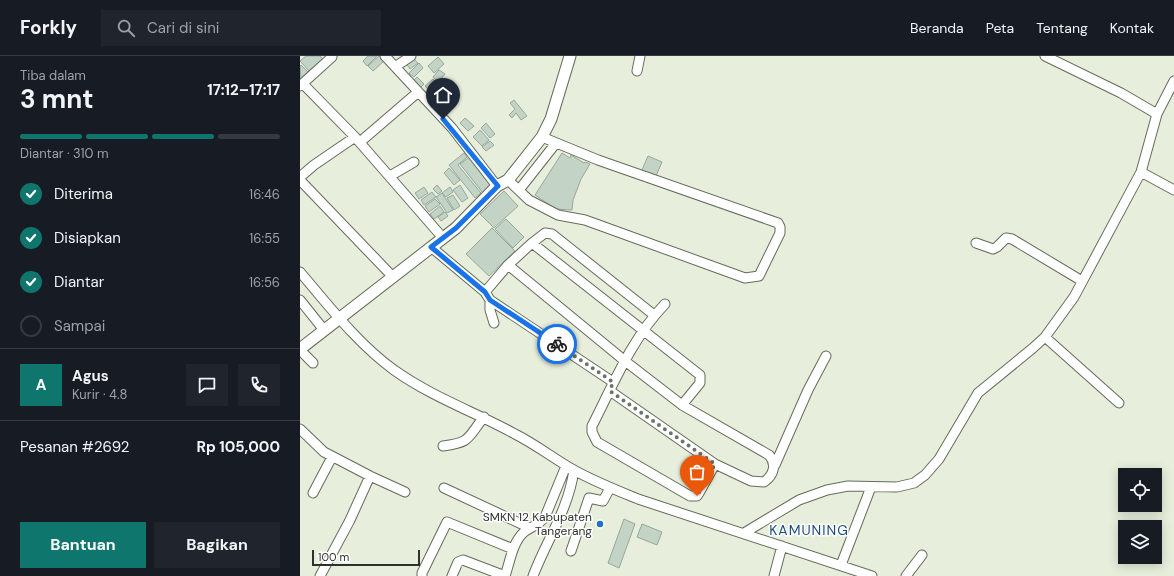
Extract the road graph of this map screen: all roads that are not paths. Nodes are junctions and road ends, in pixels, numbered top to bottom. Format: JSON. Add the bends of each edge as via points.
{"nodes":[{"id":1,"x":384,"y":56,"type":"edge"},
{"id":2,"x":411,"y":56,"type":"edge"},
{"id":3,"x":570,"y":56,"type":"edge"},
{"id":4,"x":640,"y":56,"type":"edge"},
{"id":5,"x":1045,"y":56,"type":"edge"},
{"id":6,"x":332,"y":57,"type":"dead end"},
{"id":7,"x":395,"y":67,"type":"junction"},
{"id":8,"x":637,"y":71,"type":"dead end"},
{"id":9,"x":1174,"y":81,"type":"edge"},
{"id":10,"x":302,"y":85,"type":"edge"},
{"id":11,"x":418,"y":93,"type":"junction"},
{"id":12,"x":1158,"y":114,"type":"junction"},
{"id":13,"x":542,"y":137,"type":"junction"},
{"id":14,"x":358,"y":139,"type":"junction"},
{"id":15,"x":556,"y":143,"type":"junction"},
{"id":16,"x":414,"y":162,"type":"dead end"},
{"id":17,"x":1141,"y":172,"type":"junction"},
{"id":18,"x":390,"y":176,"type":"junction"},
{"id":19,"x":300,"y":177,"type":"edge"},
{"id":20,"x":300,"y":180,"type":"edge"},
{"id":21,"x":508,"y":180,"type":"junction"},
{"id":22,"x":498,"y":186,"type":"junction"},
{"id":23,"x":519,"y":190,"type":"junction"},
{"id":24,"x":1174,"y":190,"type":"edge"},
{"id":25,"x":443,"y":238,"type":"junction"},
{"id":26,"x":532,"y":243,"type":"junction"},
{"id":27,"x":976,"y":243,"type":"dead end"},
{"id":28,"x":431,"y":247,"type":"junction"},
{"id":29,"x":508,"y":265,"type":"junction"},
{"id":30,"x":300,"y":272,"type":"edge"},
{"id":31,"x":393,"y":277,"type":"junction"},
{"id":32,"x":1082,"y":281,"type":"junction"},
{"id":33,"x":487,"y":296,"type":"junction"},
{"id":34,"x":300,"y":300,"type":"edge"},
{"id":35,"x":665,"y":304,"type":"dead end"},
{"id":36,"x":654,"y":315,"type":"junction"},
{"id":37,"x":339,"y":318,"type":"junction"},
{"id":38,"x":494,"y":323,"type":"dead end"},
{"id":39,"x":324,"y":330,"type":"junction"},
{"id":40,"x":645,"y":330,"type":"junction"},
{"id":41,"x":1045,"y":337,"type":"junction"},
{"id":42,"x":300,"y":349,"type":"edge"},
{"id":43,"x":826,"y":356,"type":"dead end"},
{"id":44,"x":625,"y":361,"type":"junction"},
{"id":45,"x":313,"y":363,"type":"dead end"},
{"id":46,"x":613,"y":382,"type":"junction"},
{"id":47,"x":610,"y":391,"type":"junction"},
{"id":48,"x":1119,"y":403,"type":"dead end"},
{"id":49,"x":682,"y":405,"type":"junction"},
{"id":50,"x":484,"y":417,"type":"junction"},
{"id":51,"x":300,"y":429,"type":"edge"},
{"id":52,"x":443,"y":446,"type":"dead end"},
{"id":53,"x":332,"y":457,"type":"junction"},
{"id":54,"x":715,"y":464,"type":"junction"},
{"id":55,"x":775,"y":464,"type":"junction"},
{"id":56,"x":570,"y":468,"type":"junction"},
{"id":57,"x":370,"y":476,"type":"junction"},
{"id":58,"x":871,"y":487,"type":"junction"},
{"id":59,"x":444,"y":488,"type":"dead end"},
{"id":60,"x":610,"y":488,"type":"junction"},
{"id":61,"x":405,"y":492,"type":"dead end"},
{"id":62,"x":313,"y":493,"type":"dead end"},
{"id":63,"x":530,"y":528,"type":"junction"},
{"id":64,"x":744,"y":533,"type":"junction"},
{"id":65,"x":782,"y":546,"type":"junction"},
{"id":66,"x":513,"y":549,"type":"junction"},
{"id":67,"x":571,"y":551,"type":"dead end"},
{"id":68,"x":922,"y":555,"type":"dead end"},
{"id":69,"x":842,"y":565,"type":"junction"},
{"id":70,"x":861,"y":574,"type":"edge"},
{"id":71,"x":320,"y":576,"type":"edge"},
{"id":72,"x":422,"y":576,"type":"edge"},
{"id":73,"x":452,"y":576,"type":"edge"},
{"id":74,"x":533,"y":576,"type":"edge"},
{"id":75,"x":774,"y":576,"type":"edge"},
{"id":76,"x":872,"y":576,"type":"edge"},
{"id":77,"x":906,"y":576,"type":"edge"}],
"edges":[{"from":1,"to":7,"type":"street"},
{"from":2,"to":7,"type":"street"},
{"from":3,"to":13,"type":"main road","via":[[551,119]]},
{"from":4,"to":8,"type":"street"},
{"from":5,"to":12,"type":"street"},
{"from":6,"to":10,"type":"street"},
{"from":7,"to":11,"type":"street"},
{"from":9,"to":12,"type":"street"},
{"from":10,"to":14,"type":"street"},
{"from":11,"to":14,"type":"street"},
{"from":11,"to":22,"type":"street","via":[[452,128]]},
{"from":12,"to":17,"type":"street"},
{"from":13,"to":15,"type":"street"},
{"from":13,"to":21,"type":"main road"},
{"from":14,"to":18,"type":"street"},
{"from":14,"to":19,"type":"street","via":[[314,165]]},
{"from":15,"to":23,"type":"street"},
{"from":15,"to":23,"type":"street","via":[[778,223],[780,232],[759,276],[745,278],[585,220],[558,216],[529,200]]},
{"from":16,"to":18,"type":"street"},
{"from":17,"to":24,"type":"street"},
{"from":17,"to":32,"type":"street"},
{"from":18,"to":25,"type":"street"},
{"from":20,"to":31,"type":"street"},
{"from":21,"to":22,"type":"main road"},
{"from":21,"to":23,"type":"street"},
{"from":22,"to":25,"type":"main road"},
{"from":25,"to":28,"type":"main road"},
{"from":26,"to":29,"type":"street"},
{"from":26,"to":36,"type":"street","via":[[545,233],[552,234]]},
{"from":26,"to":40,"type":"street"},
{"from":27,"to":32,"type":"street","via":[[993,249],[1006,238],[1012,239]]},
{"from":28,"to":31,"type":"main road"},
{"from":28,"to":33,"type":"street"},
{"from":29,"to":33,"type":"street"},
{"from":29,"to":44,"type":"street"},
{"from":30,"to":37,"type":"street"},
{"from":31,"to":37,"type":"main road"},
{"from":32,"to":41,"type":"street","via":[[1074,297]]},
{"from":33,"to":38,"type":"street"},
{"from":33,"to":46,"type":"street"},
{"from":34,"to":39,"type":"street"},
{"from":35,"to":36,"type":"street"},
{"from":36,"to":40,"type":"street"},
{"from":37,"to":39,"type":"main road"},
{"from":37,"to":50,"type":"street","via":[[394,371],[448,402]]},
{"from":39,"to":42,"type":"main road"},
{"from":40,"to":44,"type":"street"},
{"from":40,"to":49,"type":"street","via":[[700,375],[700,383]]},
{"from":41,"to":48,"type":"street"},
{"from":41,"to":58,"type":"street","via":[[978,393],[939,459],[925,475],[906,486]]},
{"from":42,"to":45,"type":"street"},
{"from":43,"to":55,"type":"street"},
{"from":44,"to":46,"type":"street"},
{"from":44,"to":49,"type":"street"},
{"from":46,"to":47,"type":"street"},
{"from":47,"to":54,"type":"street"},
{"from":47,"to":54,"type":"street","via":[[592,426],[597,442],[694,497],[699,493]]},
{"from":49,"to":55,"type":"street","via":[[769,455]]},
{"from":50,"to":52,"type":"street","via":[[471,437],[461,443]]},
{"from":50,"to":56,"type":"street"},
{"from":51,"to":53,"type":"street"},
{"from":53,"to":57,"type":"street"},
{"from":53,"to":62,"type":"street"},
{"from":54,"to":55,"type":"street","via":[[751,481],[760,482],[768,480]]},
{"from":56,"to":60,"type":"street"},
{"from":56,"to":63,"type":"street","via":[[542,522]]},
{"from":56,"to":74,"type":"street","via":[[569,495],[562,516],[540,556]]},
{"from":57,"to":61,"type":"street"},
{"from":57,"to":71,"type":"street"},
{"from":58,"to":64,"type":"street","via":[[848,486],[799,500]]},
{"from":58,"to":69,"type":"street"},
{"from":59,"to":63,"type":"street"},
{"from":60,"to":64,"type":"street"},
{"from":60,"to":67,"type":"street","via":[[603,501],[589,498]]},
{"from":63,"to":66,"type":"street","via":[[520,537]]},
{"from":64,"to":65,"type":"street"},
{"from":65,"to":69,"type":"street"},
{"from":65,"to":75,"type":"street"},
{"from":66,"to":72,"type":"street","via":[[447,522]]},
{"from":66,"to":73,"type":"street","via":[[505,576],[463,560],[458,562]]},
{"from":68,"to":77,"type":"street"},
{"from":69,"to":70,"type":"street"},
{"from":70,"to":76,"type":"street"}]}
